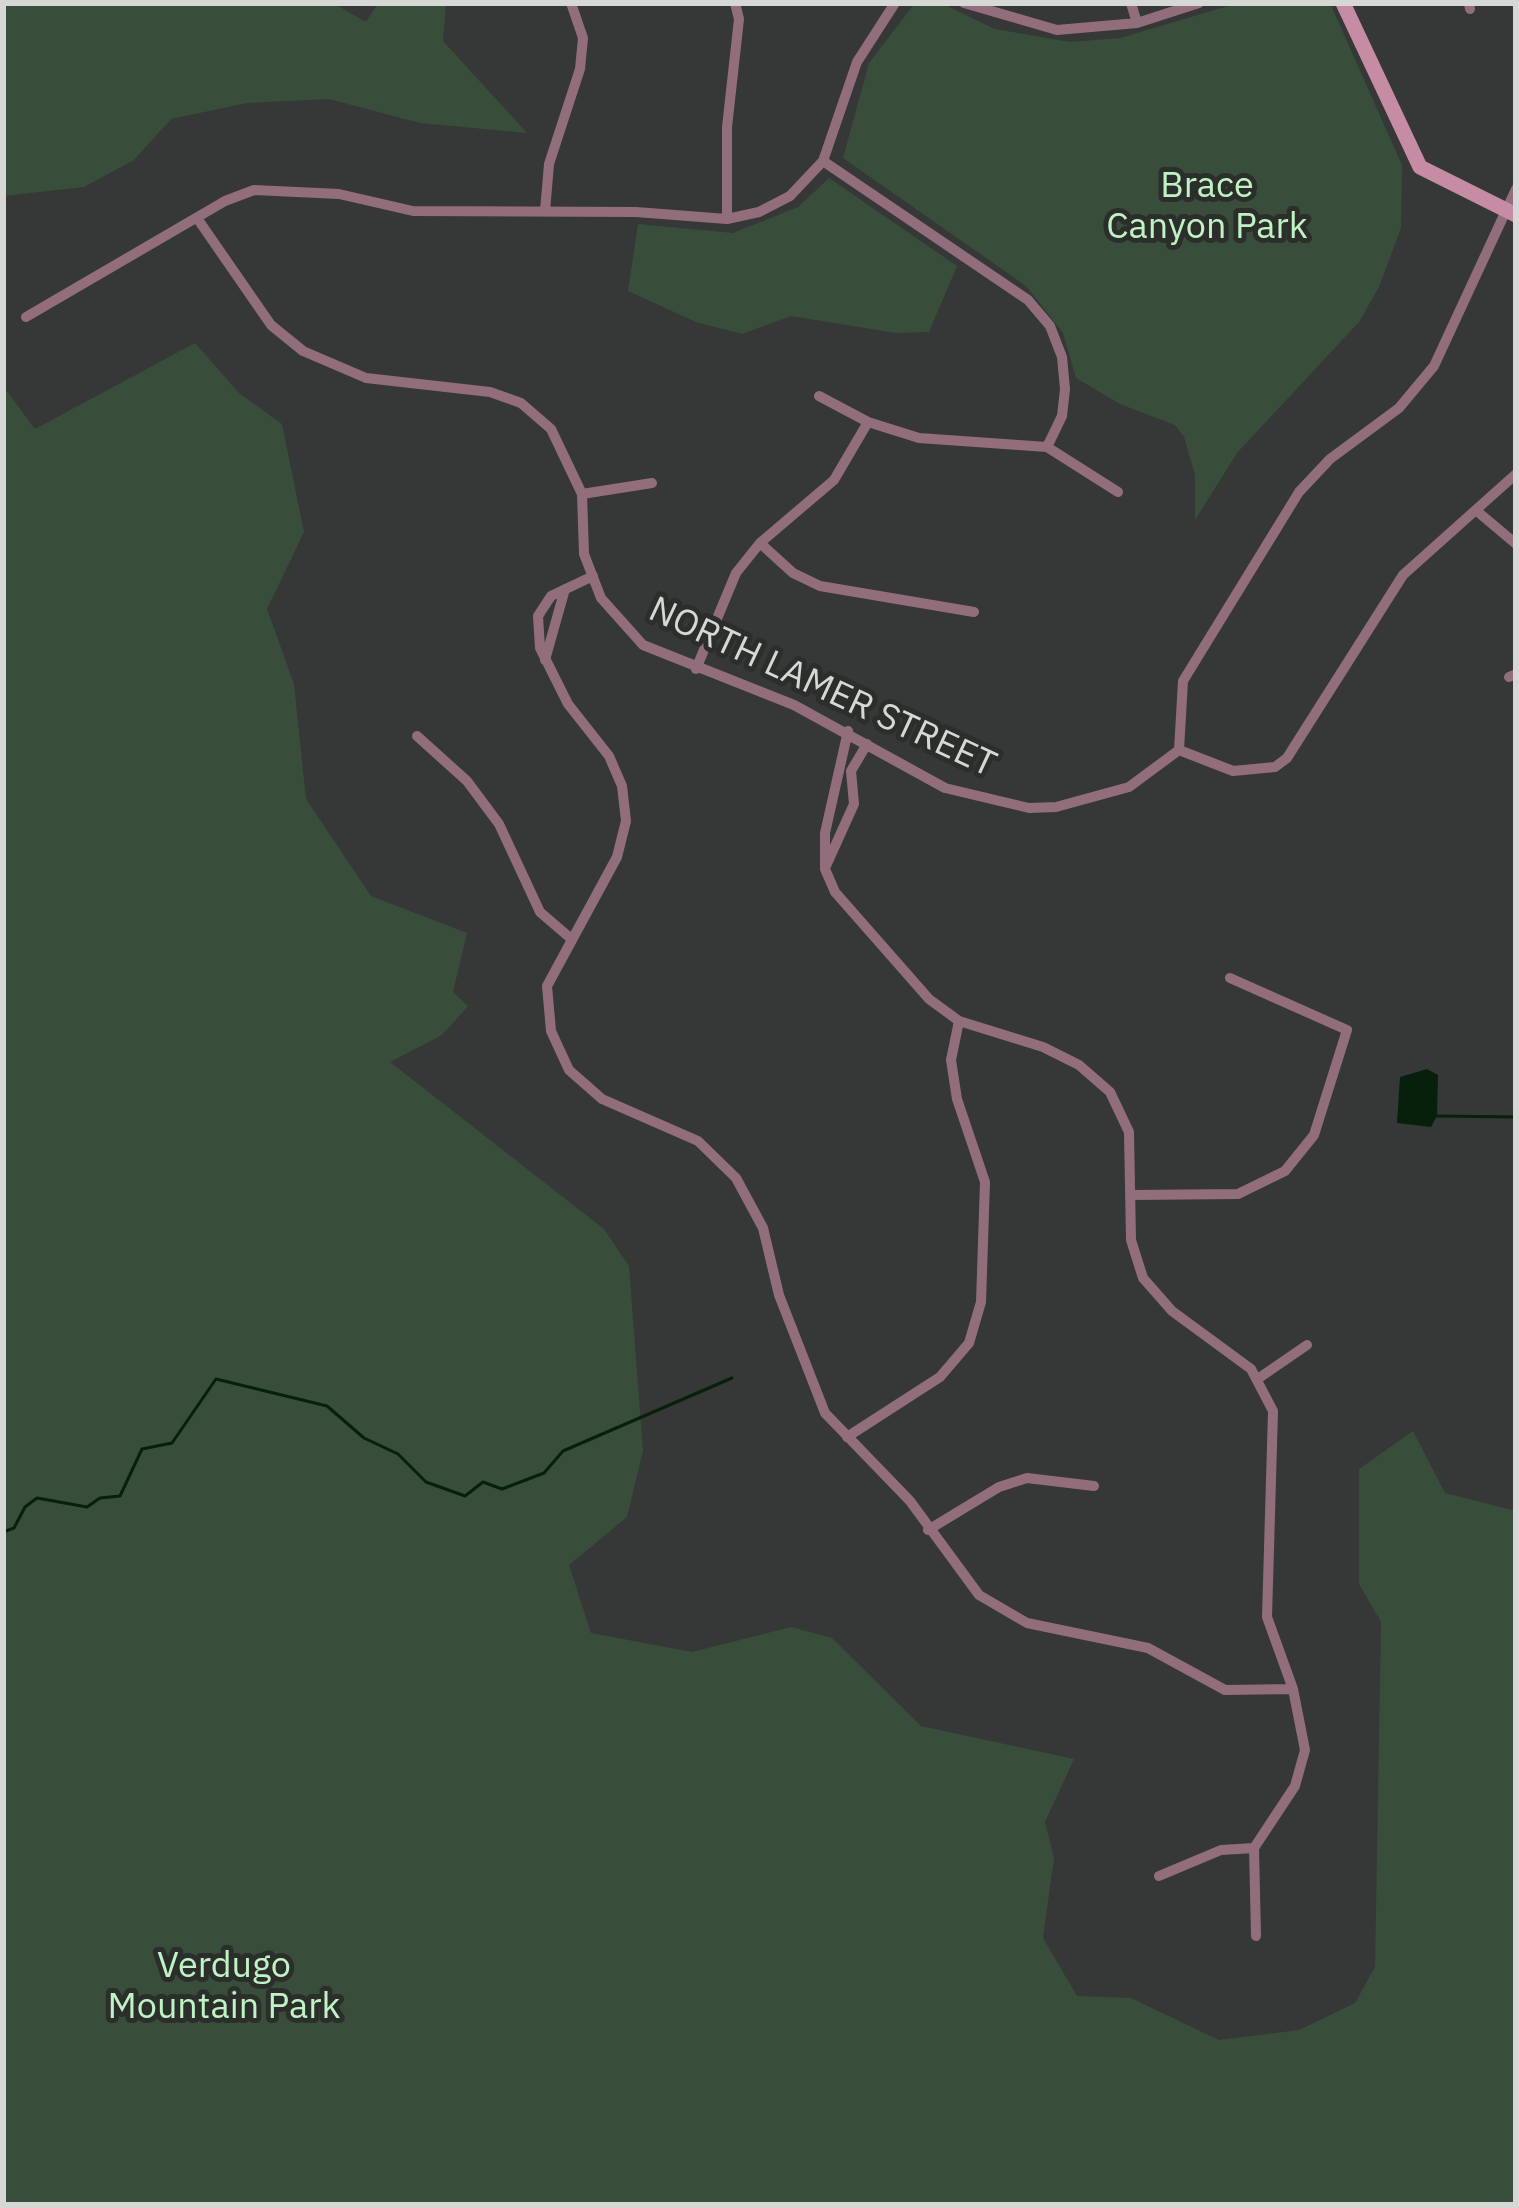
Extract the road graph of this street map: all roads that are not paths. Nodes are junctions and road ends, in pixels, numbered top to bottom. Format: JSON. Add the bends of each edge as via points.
{"nodes":[{"id":1,"x":572,"y":3,"type":"edge"},
{"id":2,"x":735,"y":3,"type":"edge"},
{"id":3,"x":895,"y":3,"type":"edge"},
{"id":4,"x":964,"y":3,"type":"edge"},
{"id":5,"x":1131,"y":3,"type":"edge"},
{"id":6,"x":1199,"y":3,"type":"edge"},
{"id":7,"x":1343,"y":3,"type":"edge"},
{"id":8,"x":1137,"y":23,"type":"junction"},
{"id":9,"x":823,"y":161,"type":"junction"},
{"id":10,"x":1516,"y":189,"type":"edge"},
{"id":11,"x":545,"y":211,"type":"junction"},
{"id":12,"x":1511,"y":213,"type":"edge"},
{"id":13,"x":197,"y":218,"type":"junction"},
{"id":14,"x":727,"y":219,"type":"junction"},
{"id":15,"x":26,"y":317,"type":"dead end"},
{"id":16,"x":819,"y":396,"type":"dead end"},
{"id":17,"x":868,"y":422,"type":"junction"},
{"id":18,"x":1047,"y":447,"type":"junction"},
{"id":19,"x":1516,"y":474,"type":"edge"},
{"id":20,"x":652,"y":483,"type":"dead end"},
{"id":21,"x":1118,"y":492,"type":"dead end"},
{"id":22,"x":582,"y":494,"type":"junction"},
{"id":23,"x":1478,"y":512,"type":"junction"},
{"id":24,"x":760,"y":543,"type":"junction"},
{"id":25,"x":1516,"y":544,"type":"edge"},
{"id":26,"x":593,"y":576,"type":"junction"},
{"id":27,"x":565,"y":589,"type":"junction"},
{"id":28,"x":974,"y":612,"type":"dead end"},
{"id":29,"x":545,"y":660,"type":"junction"},
{"id":30,"x":696,"y":669,"type":"junction"},
{"id":31,"x":848,"y":731,"type":"junction"},
{"id":32,"x":417,"y":736,"type":"dead end"},
{"id":33,"x":867,"y":743,"type":"junction"},
{"id":34,"x":1179,"y":749,"type":"junction"},
{"id":35,"x":825,"y":869,"type":"junction"},
{"id":36,"x":569,"y":937,"type":"junction"},
{"id":37,"x":1230,"y":978,"type":"dead end"},
{"id":38,"x":959,"y":1021,"type":"junction"},
{"id":39,"x":1132,"y":1196,"type":"junction"},
{"id":40,"x":1306,"y":1345,"type":"dead end"},
{"id":41,"x":1259,"y":1378,"type":"junction"},
{"id":42,"x":847,"y":1437,"type":"junction"},
{"id":43,"x":1094,"y":1486,"type":"dead end"},
{"id":44,"x":928,"y":1530,"type":"junction"},
{"id":45,"x":1293,"y":1689,"type":"junction"},
{"id":46,"x":1254,"y":1848,"type":"junction"},
{"id":47,"x":1159,"y":1876,"type":"dead end"},
{"id":48,"x":1256,"y":1936,"type":"dead end"}],
"edges":[{"from":1,"to":11,"type":"street","via":[[583,38],[580,69],[549,164]]},
{"from":2,"to":14,"type":"street"},
{"from":3,"to":9,"type":"street","via":[[856,62]]},
{"from":4,"to":8,"type":"street","via":[[1057,30]]},
{"from":5,"to":8,"type":"street"},
{"from":6,"to":8,"type":"street"},
{"from":7,"to":12,"type":"street","via":[[1420,166]]},
{"from":9,"to":14,"type":"street","via":[[790,196]]},
{"from":9,"to":18,"type":"street","via":[[1028,300],[1050,326],[1066,389]]},
{"from":10,"to":12,"type":"street"},
{"from":11,"to":13,"type":"street","via":[[413,211],[279,188],[254,190]]},
{"from":11,"to":14,"type":"street"},
{"from":12,"to":34,"type":"street","via":[[1435,366],[1399,408],[1299,492],[1183,681]]},
{"from":13,"to":15,"type":"street"},
{"from":13,"to":22,"type":"street","name":"NORTH LAMER STREET","via":[[271,325],[303,351],[366,378],[521,403],[551,430]]},
{"from":16,"to":17,"type":"street"},
{"from":17,"to":18,"type":"street","via":[[919,438]]},
{"from":17,"to":24,"type":"street","via":[[834,480]]},
{"from":18,"to":21,"type":"street"},
{"from":19,"to":23,"type":"street"},
{"from":20,"to":22,"type":"street"},
{"from":22,"to":26,"type":"street","name":"NORTH LAMER STREET"},
{"from":23,"to":25,"type":"street"},
{"from":23,"to":34,"type":"street","via":[[1403,575],[1276,767],[1233,771]]},
{"from":24,"to":28,"type":"street","via":[[820,586]]},
{"from":24,"to":30,"type":"street","via":[[720,604]]},
{"from":26,"to":27,"type":"street"},
{"from":26,"to":30,"type":"street","name":"NORTH LAMER STREET","via":[[621,626]]},
{"from":27,"to":29,"type":"street"},
{"from":27,"to":29,"type":"street","via":[[538,616]]},
{"from":29,"to":36,"type":"street","via":[[609,756],[626,820],[617,857]]},
{"from":30,"to":31,"type":"street","name":"NORTH LAMER STREET"},
{"from":31,"to":33,"type":"street","name":"NORTH LAMER STREET"},
{"from":31,"to":35,"type":"street"},
{"from":32,"to":36,"type":"street","via":[[467,781],[499,824],[540,912]]},
{"from":33,"to":34,"type":"street","name":"NORTH LAMER STREET","via":[[945,788],[1029,808],[1129,787]]},
{"from":33,"to":35,"type":"street","via":[[850,771],[854,804]]},
{"from":35,"to":38,"type":"street","via":[[884,951]]},
{"from":36,"to":42,"type":"street","via":[[547,986],[551,1031],[569,1070],[602,1099],[698,1141],[736,1178],[764,1228],[825,1413]]},
{"from":37,"to":39,"type":"street","via":[[1344,1028],[1348,1040],[1322,1117],[1285,1172],[1219,1197]]},
{"from":38,"to":39,"type":"street","via":[[1043,1047],[1110,1092],[1129,1132]]},
{"from":38,"to":42,"type":"street","via":[[951,1060],[956,1100],[985,1182],[981,1302],[969,1343],[940,1377]]},
{"from":39,"to":41,"type":"street","via":[[1131,1240],[1142,1278]]},
{"from":40,"to":41,"type":"street"},
{"from":41,"to":45,"type":"street","via":[[1274,1411],[1276,1442],[1268,1617]]},
{"from":42,"to":44,"type":"street"},
{"from":43,"to":44,"type":"street","via":[[1027,1478]]},
{"from":44,"to":45,"type":"street","via":[[979,1595],[1027,1623],[1148,1648],[1225,1690]]},
{"from":45,"to":46,"type":"street","via":[[1304,1767]]},
{"from":46,"to":47,"type":"street","via":[[1221,1850]]},
{"from":46,"to":48,"type":"street"}]}
